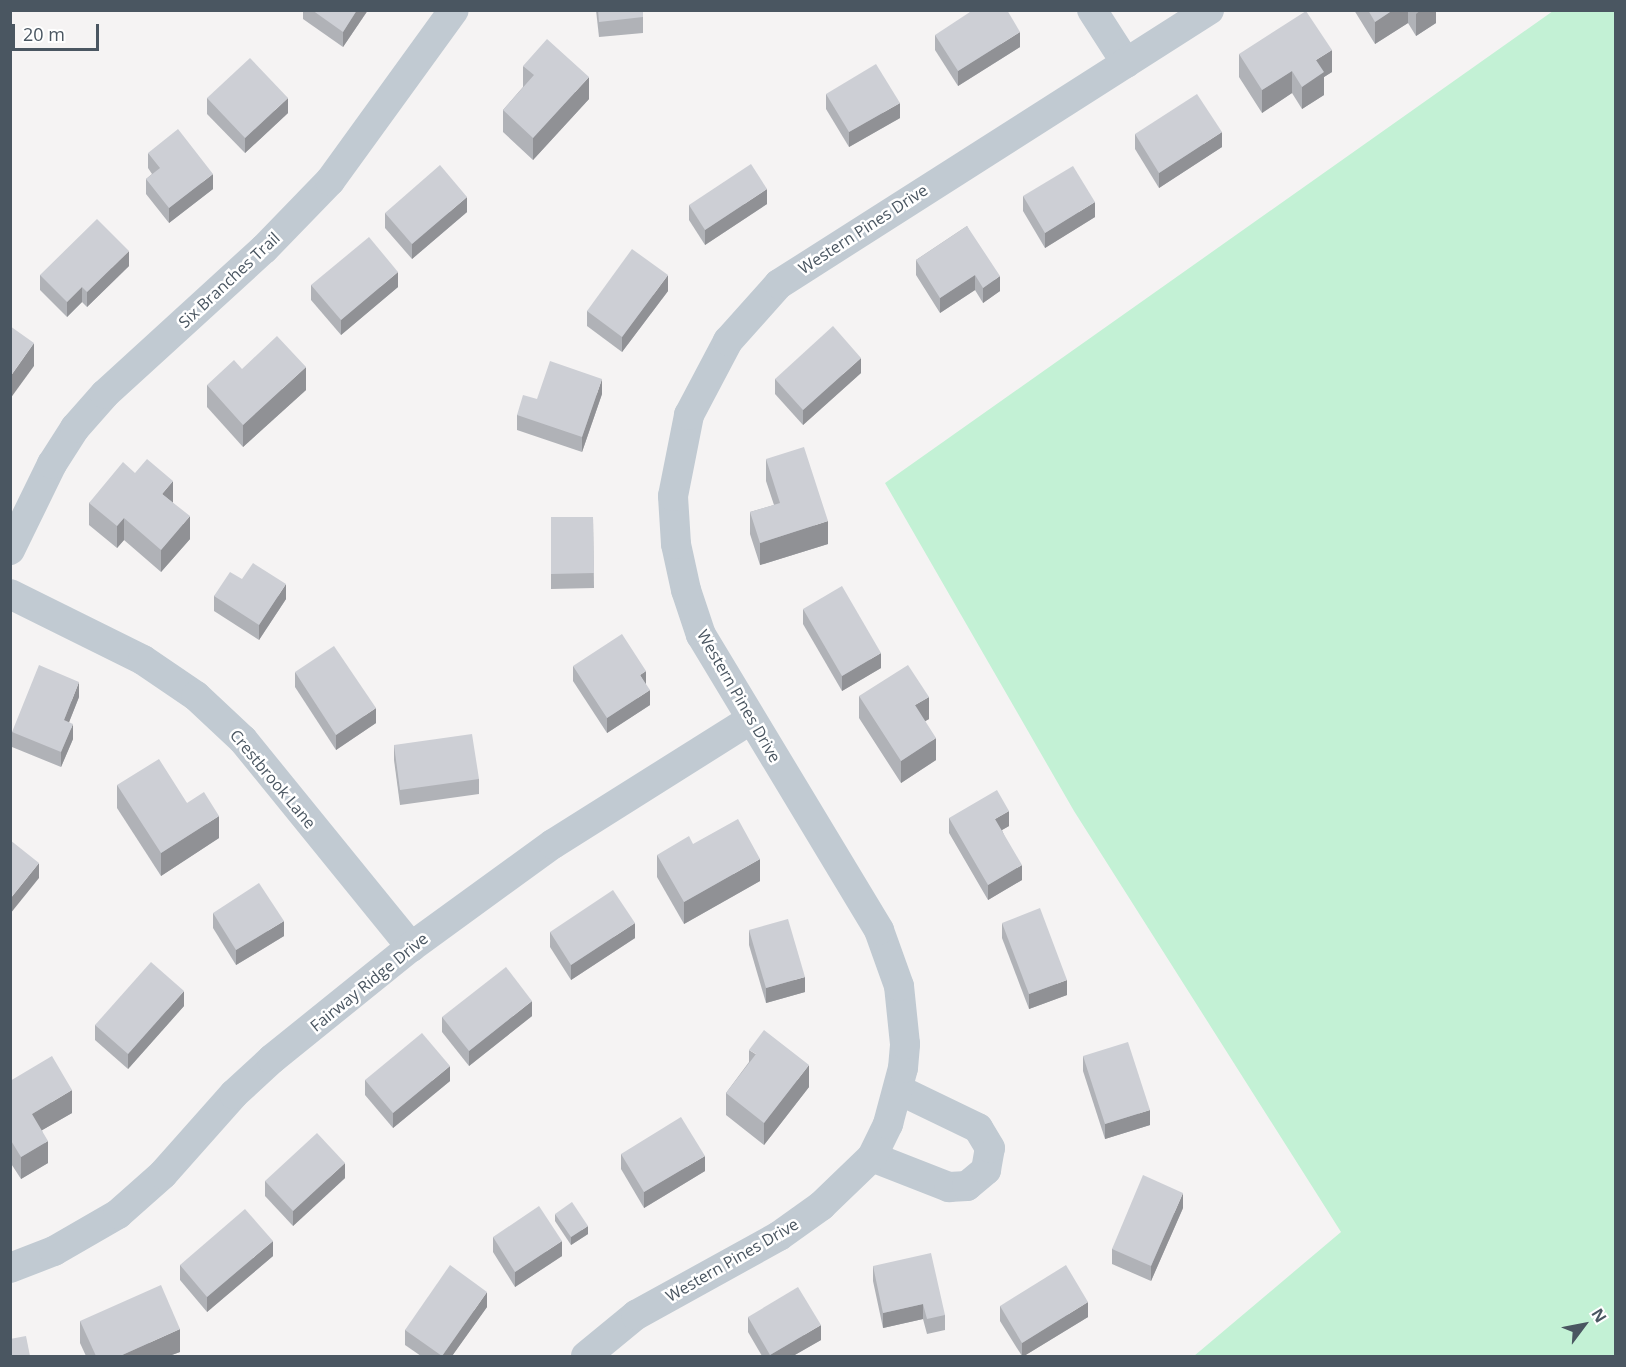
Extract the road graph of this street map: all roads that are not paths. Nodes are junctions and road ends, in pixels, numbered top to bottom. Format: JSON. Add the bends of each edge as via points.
{"nodes":[{"id":1,"x":454,"y":10,"type":"edge"},
{"id":2,"x":1092,"y":10,"type":"edge"},
{"id":3,"x":1209,"y":10,"type":"edge"},
{"id":4,"x":1126,"y":63,"type":"junction"},
{"id":5,"x":10,"y":550,"type":"edge"},
{"id":6,"x":10,"y":594,"type":"edge"},
{"id":7,"x":750,"y":720,"type":"junction"},
{"id":8,"x":411,"y":947,"type":"junction"},
{"id":9,"x":899,"y":1090,"type":"junction"},
{"id":10,"x":872,"y":1157,"type":"junction"},
{"id":11,"x":10,"y":1268,"type":"edge"},
{"id":12,"x":586,"y":1356,"type":"edge"}],
"edges":[{"from":1,"to":5,"type":"street","name":"Six Branches Trail","via":[[330,181],[264,249],[105,394],[75,428],[52,464]]},
{"from":2,"to":4,"type":"street"},
{"from":3,"to":4,"type":"street","name":"Western Pines Drive"},
{"from":4,"to":7,"type":"street","name":"Western Pines Drive","via":[[778,284],[748,314],[710,371],[689,415],[679,454],[673,496],[676,544],[701,635]]},
{"from":6,"to":8,"type":"street","name":"Crestbrook Lane","via":[[143,660],[196,696],[243,740]]},
{"from":7,"to":8,"type":"street","name":"Fairway Ridge Drive","via":[[553,844]]},
{"from":7,"to":9,"type":"street","name":"Western Pines Drive","via":[[861,897],[892,960],[905,1044]]},
{"from":8,"to":11,"type":"street","name":"Fairway Ridge Drive","via":[[272,1059],[137,1198],[54,1251]]},
{"from":9,"to":10,"type":"street","name":"Western Pines Drive"},
{"from":9,"to":10,"type":"street","via":[[978,1128],[990,1148],[986,1170],[967,1186],[949,1186]]},
{"from":10,"to":12,"type":"street","name":"Western Pines Drive","via":[[821,1206],[779,1236],[636,1315]]}]}
